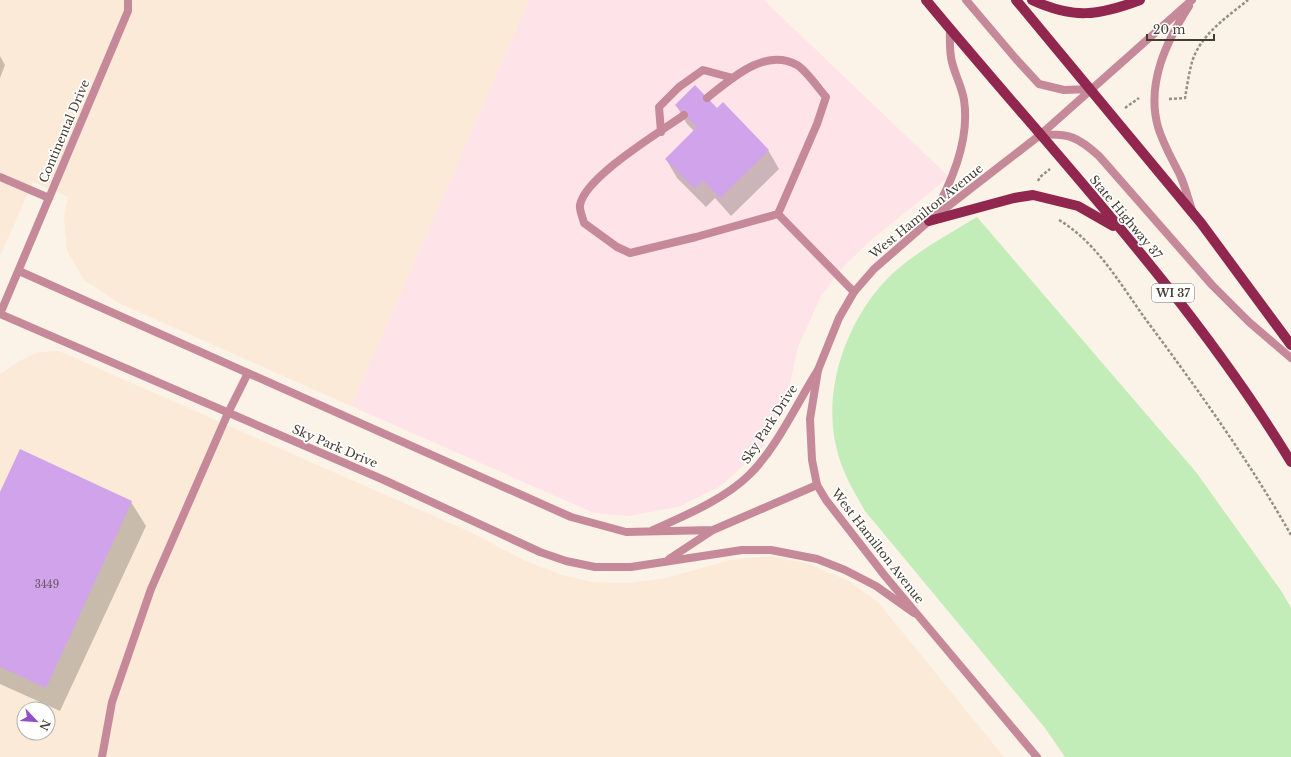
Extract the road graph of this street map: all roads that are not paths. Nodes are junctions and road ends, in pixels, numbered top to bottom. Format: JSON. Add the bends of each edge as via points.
{"nodes":[{"id":1,"x":128,"y":0,"type":"edge"},
{"id":2,"x":926,"y":0,"type":"edge"},
{"id":3,"x":966,"y":0,"type":"edge"},
{"id":4,"x":1016,"y":0,"type":"edge"},
{"id":5,"x":1032,"y":0,"type":"edge"},
{"id":6,"x":1140,"y":0,"type":"edge"},
{"id":7,"x":1193,"y":0,"type":"edge"},
{"id":8,"x":950,"y":28,"type":"junction"},
{"id":9,"x":733,"y":78,"type":"junction"},
{"id":10,"x":1091,"y":89,"type":"junction"},
{"id":11,"x":707,"y":98,"type":"dead end"},
{"id":12,"x":684,"y":115,"type":"dead end"},
{"id":13,"x":661,"y":132,"type":"junction"},
{"id":14,"x":1040,"y":135,"type":"junction"},
{"id":15,"x":0,"y":177,"type":"edge"},
{"id":16,"x":49,"y":198,"type":"junction"},
{"id":17,"x":1193,"y":213,"type":"junction"},
{"id":18,"x":778,"y":214,"type":"junction"},
{"id":19,"x":929,"y":221,"type":"junction"},
{"id":20,"x":1119,"y":229,"type":"junction"},
{"id":21,"x":19,"y":271,"type":"junction"},
{"id":22,"x":854,"y":292,"type":"junction"},
{"id":23,"x":0,"y":314,"type":"edge"},
{"id":24,"x":1291,"y":345,"type":"edge"},
{"id":25,"x":1291,"y":358,"type":"edge"},
{"id":26,"x":818,"y":370,"type":"junction"},
{"id":27,"x":248,"y":374,"type":"junction"},
{"id":28,"x":228,"y":413,"type":"junction"},
{"id":29,"x":1291,"y":462,"type":"edge"},
{"id":30,"x":817,"y":485,"type":"junction"},
{"id":31,"x":713,"y":530,"type":"junction"},
{"id":32,"x":650,"y":531,"type":"junction"},
{"id":33,"x":667,"y":561,"type":"junction"},
{"id":34,"x":918,"y":616,"type":"junction"},
{"id":35,"x":102,"y":757,"type":"edge"},
{"id":36,"x":1037,"y":757,"type":"edge"}],
"edges":[{"from":1,"to":16,"type":"street","name":"Continental Drive","via":[[128,10]]},
{"from":2,"to":8,"type":"main road","name":"State Highway 37","number":"WI 37"},
{"from":3,"to":10,"type":"street","via":[[1040,84],[1064,90]]},
{"from":4,"to":10,"type":"main road"},
{"from":5,"to":6,"type":"main road","via":[[1052,10],[1086,14],[1125,6]]},
{"from":7,"to":10,"type":"street","name":"West Hamilton Avenue"},
{"from":7,"to":17,"type":"street","via":[[1166,49],[1156,79],[1154,99],[1159,128]]},
{"from":8,"to":14,"type":"main road","name":"State Highway 37","number":"WI 37"},
{"from":8,"to":19,"type":"street","via":[[951,56],[964,99],[965,124],[952,177]]},
{"from":9,"to":11,"type":"street"},
{"from":9,"to":13,"type":"street","via":[[703,70],[678,87],[659,107]]},
{"from":9,"to":18,"type":"street","via":[[761,61],[782,59],[798,65],[826,97]]},
{"from":10,"to":14,"type":"street","name":"West Hamilton Avenue"},
{"from":10,"to":17,"type":"main road"},
{"from":12,"to":13,"type":"street"},
{"from":13,"to":18,"type":"street","via":[[622,158],[588,190],[580,206],[584,223],[617,247],[630,253]]},
{"from":14,"to":19,"type":"street","name":"West Hamilton Avenue"},
{"from":14,"to":20,"type":"main road","name":"State Highway 37","number":"WI 37"},
{"from":14,"to":25,"type":"street","via":[[1069,135],[1084,142],[1218,290],[1254,327]]},
{"from":15,"to":16,"type":"street"},
{"from":16,"to":21,"type":"street","name":"Continental Drive"},
{"from":17,"to":24,"type":"main road"},
{"from":18,"to":22,"type":"street"},
{"from":19,"to":20,"type":"main road","via":[[1034,195],[1078,206]]},
{"from":19,"to":22,"type":"street","name":"West Hamilton Avenue","via":[[874,269]]},
{"from":20,"to":29,"type":"main road","name":"State Highway 37","number":"WI 37","via":[[1211,342]]},
{"from":21,"to":23,"type":"street","name":"Continental Drive"},
{"from":21,"to":27,"type":"street","name":"Sky Park Drive"},
{"from":22,"to":26,"type":"street","name":"West Hamilton Avenue","via":[[839,318]]},
{"from":23,"to":28,"type":"street","name":"Sky Park Drive"},
{"from":26,"to":30,"type":"street","name":"West Hamilton Avenue","via":[[810,419],[812,460]]},
{"from":26,"to":32,"type":"street","name":"Sky Park Drive","via":[[765,456],[749,476],[722,495]]},
{"from":27,"to":28,"type":"street"},
{"from":27,"to":32,"type":"street","name":"Sky Park Drive","via":[[571,517],[626,532]]},
{"from":28,"to":33,"type":"street","name":"Sky Park Drive","via":[[384,480],[540,552],[566,561],[595,568],[631,567]]},
{"from":28,"to":35,"type":"street","via":[[151,589],[112,702]]},
{"from":30,"to":31,"type":"street","name":"Sky Park Drive"},
{"from":30,"to":34,"type":"street","name":"West Hamilton Avenue","via":[[826,500]]},
{"from":31,"to":32,"type":"street","name":"Sky Park Drive"},
{"from":31,"to":33,"type":"street","name":"Sky Park Drive"},
{"from":33,"to":34,"type":"street","name":"Sky Park Drive","via":[[742,550],[771,550],[796,554],[845,570],[876,586]]},
{"from":34,"to":36,"type":"street","name":"West Hamilton Avenue"}]}
